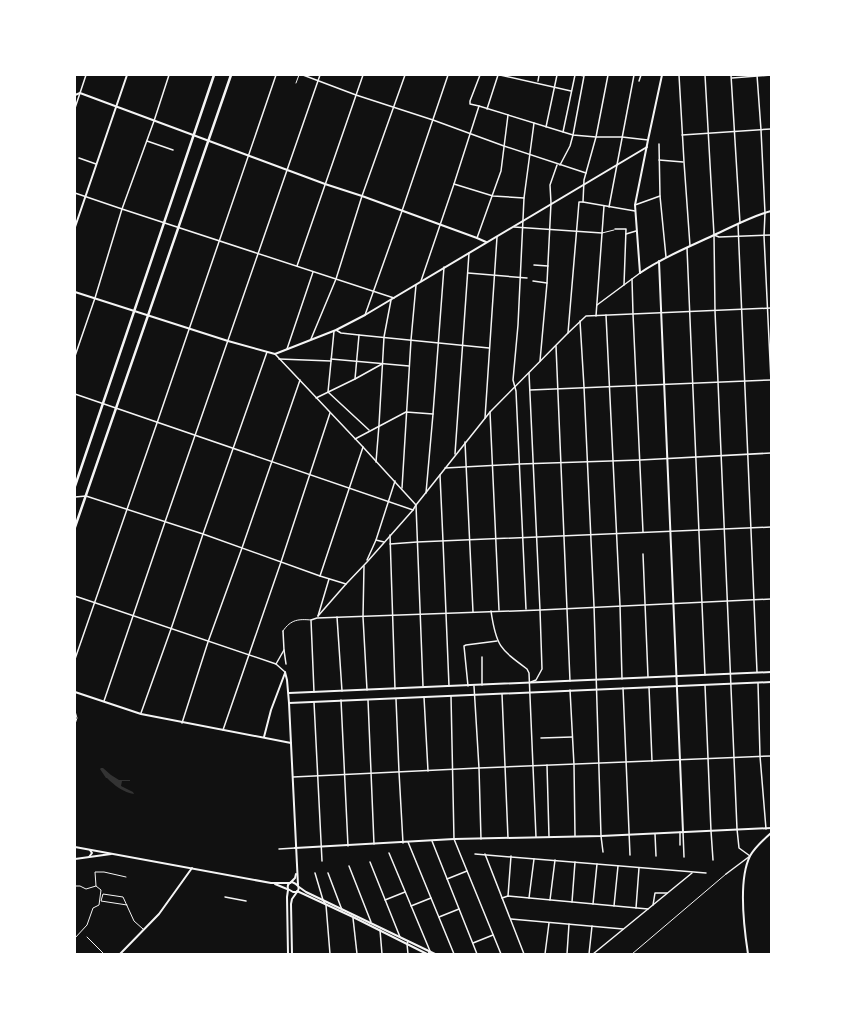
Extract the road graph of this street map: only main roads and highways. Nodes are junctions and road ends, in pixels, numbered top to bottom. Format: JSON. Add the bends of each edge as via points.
{"nodes":[{"id":1,"x":214,"y":75,"type":"edge"},
{"id":2,"x":231,"y":75,"type":"edge"},
{"id":3,"x":75,"y":486,"type":"edge"},
{"id":4,"x":75,"y":527,"type":"edge"}],
"edges":[{"from":1,"to":3,"type":"main road"},
{"from":2,"to":4,"type":"main road"}]}
